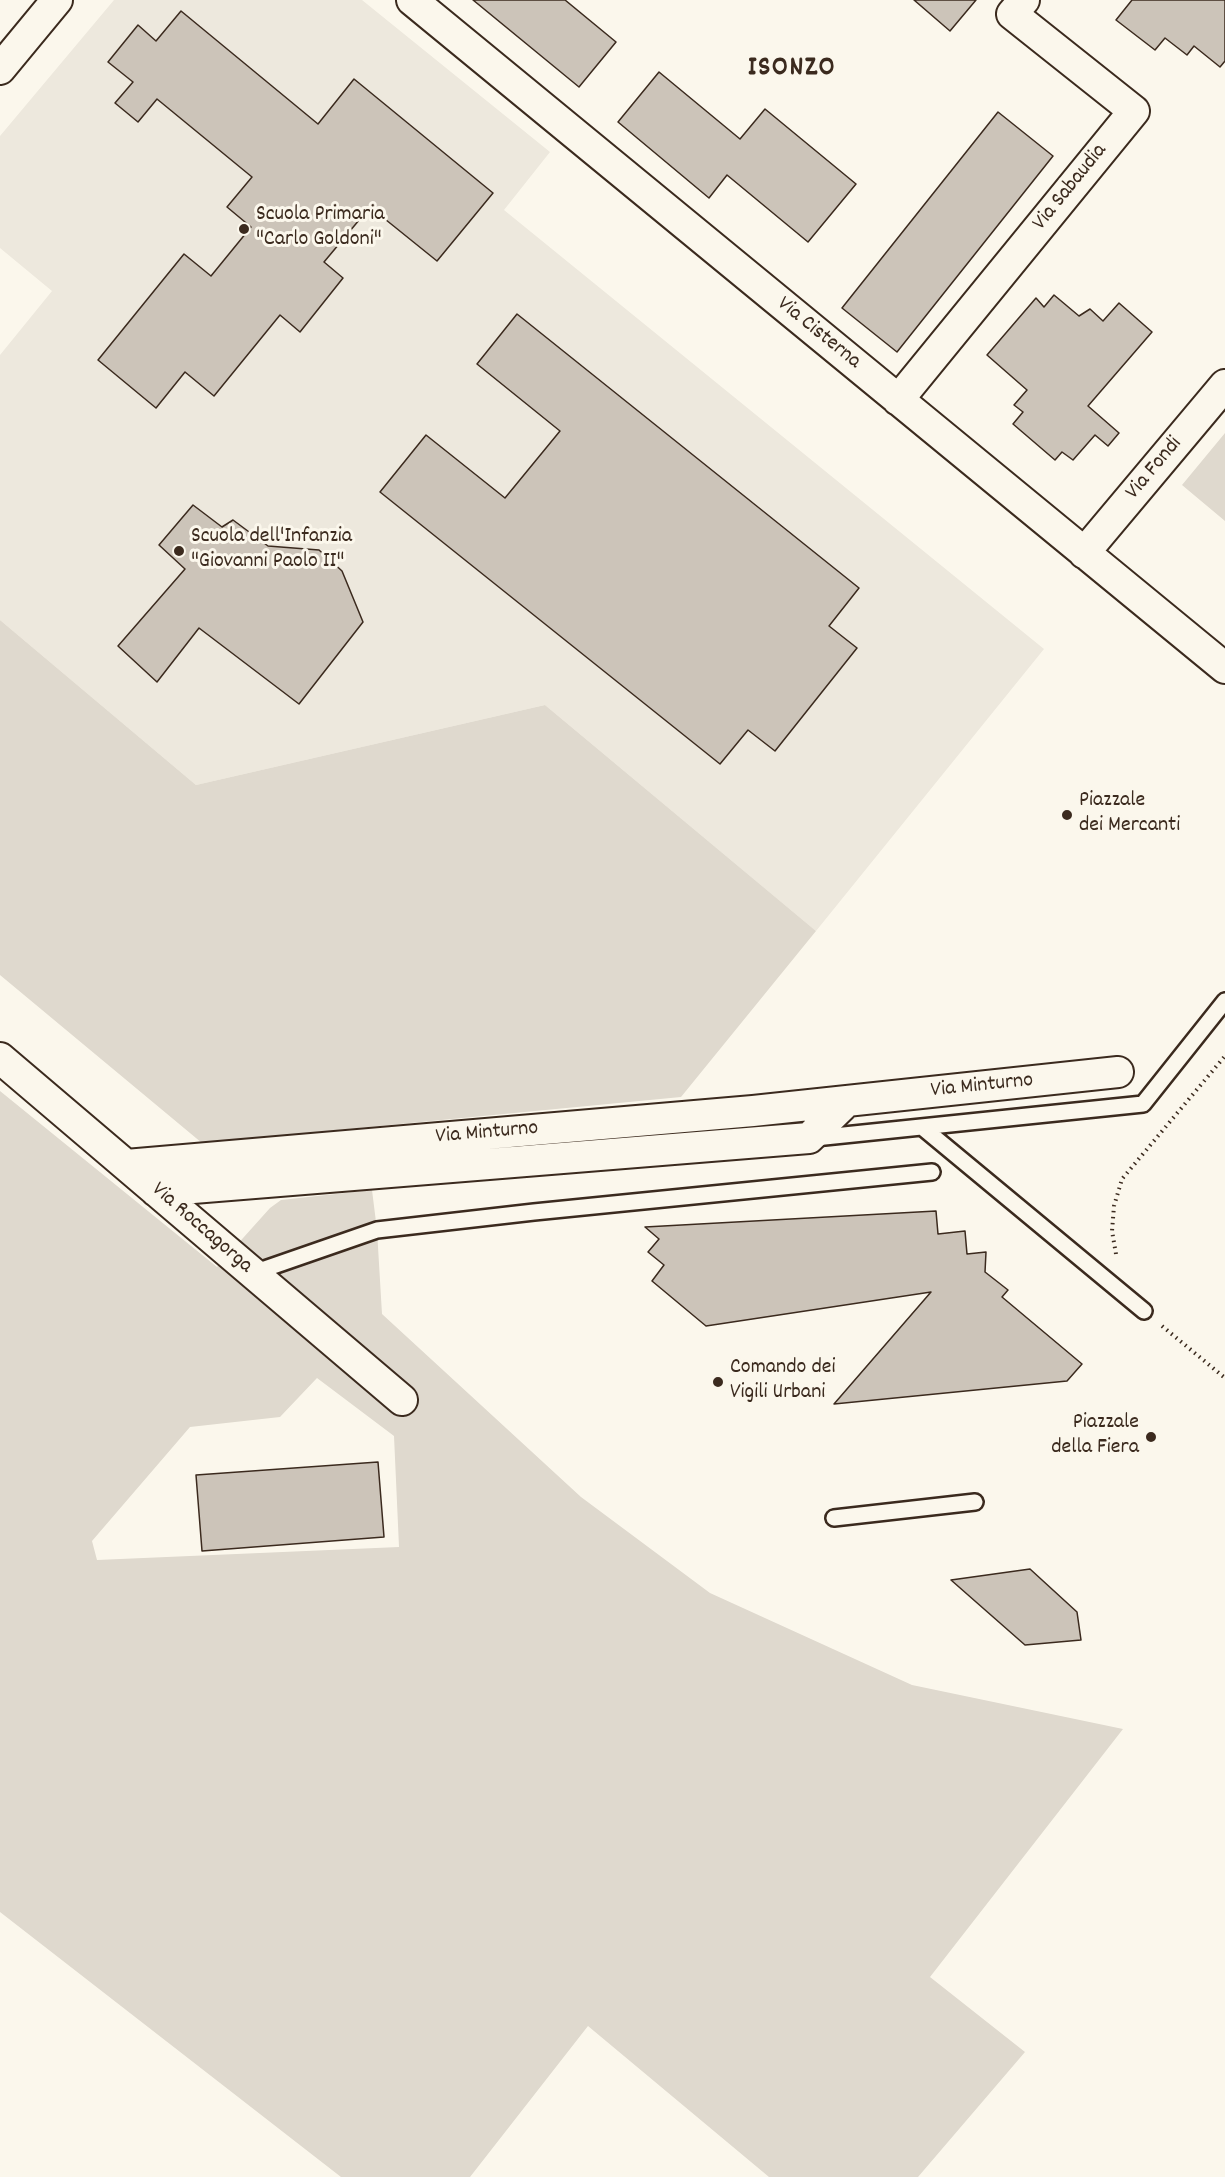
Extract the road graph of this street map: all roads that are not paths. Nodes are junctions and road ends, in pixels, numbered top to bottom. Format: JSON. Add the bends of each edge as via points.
{"nodes":[{"id":1,"x":57,"y":0,"type":"edge"},
{"id":2,"x":412,"y":0,"type":"edge"},
{"id":3,"x":1024,"y":0,"type":"edge"},
{"id":4,"x":0,"y":69,"type":"edge"},
{"id":5,"x":1225,"y":385,"type":"edge"},
{"id":6,"x":898,"y":400,"type":"junction"},
{"id":7,"x":1084,"y":553,"type":"junction"},
{"id":8,"x":1225,"y":668,"type":"edge"},
{"id":9,"x":1225,"y":1001,"type":"edge"},
{"id":10,"x":0,"y":1058,"type":"edge"},
{"id":11,"x":1118,"y":1072,"type":"dead end"},
{"id":12,"x":847,"y":1101,"type":"junction"},
{"id":13,"x":922,"y":1126,"type":"junction"},
{"id":14,"x":809,"y":1138,"type":"junction"},
{"id":15,"x":126,"y":1165,"type":"junction"},
{"id":16,"x":932,"y":1172,"type":"dead end"},
{"id":17,"x":156,"y":1191,"type":"junction"},
{"id":18,"x":253,"y":1273,"type":"junction"},
{"id":19,"x":1144,"y":1311,"type":"road end"},
{"id":20,"x":402,"y":1400,"type":"dead end"},
{"id":21,"x":975,"y":1502,"type":"dead end"},
{"id":22,"x":834,"y":1518,"type":"dead end"}],
"edges":[{"from":1,"to":4,"type":"street"},
{"from":2,"to":6,"type":"street","name":"Via Cisterna"},
{"from":3,"to":6,"type":"street","name":"Via Sabaudia","via":[[1012,14],[1134,111]]},
{"from":5,"to":7,"type":"street","name":"Via Fondi"},
{"from":6,"to":7,"type":"street","name":"Via Cisterna"},
{"from":7,"to":8,"type":"street","name":"Via Cisterna"},
{"from":9,"to":13,"type":"lane","via":[[1143,1104]]},
{"from":10,"to":15,"type":"street","name":"Via Roccagorga"},
{"from":11,"to":12,"type":"street","name":"Via Minturno"},
{"from":12,"to":14,"type":"street"},
{"from":12,"to":15,"type":"street","name":"Via Minturno"},
{"from":13,"to":14,"type":"lane"},
{"from":13,"to":19,"type":"lane"},
{"from":14,"to":17,"type":"street","name":"Via Minturno"},
{"from":15,"to":17,"type":"street","name":"Via Roccagorga"},
{"from":16,"to":18,"type":"lane","via":[[377,1230]]},
{"from":17,"to":18,"type":"street","name":"Via Roccagorga"},
{"from":18,"to":20,"type":"street","name":"Via Roccagorga"},
{"from":21,"to":22,"type":"lane"}]}
